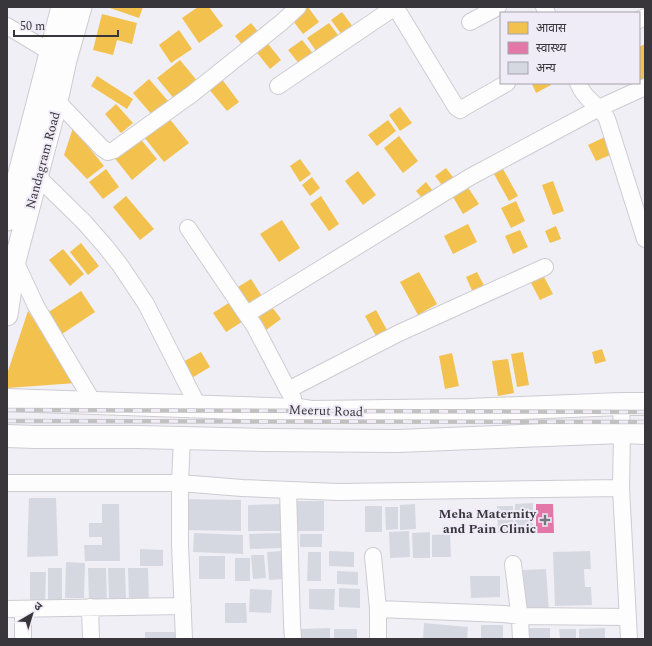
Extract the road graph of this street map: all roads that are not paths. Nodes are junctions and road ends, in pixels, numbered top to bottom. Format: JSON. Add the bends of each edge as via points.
{"nodes":[{"id":1,"x":62,"y":7,"type":"edge"},
{"id":2,"x":81,"y":7,"type":"edge"},
{"id":3,"x":498,"y":7,"type":"edge"},
{"id":4,"x":289,"y":10,"type":"edge"},
{"id":5,"x":470,"y":22,"type":"dead end"},
{"id":6,"x":7,"y":26,"type":"edge"},
{"id":7,"x":50,"y":52,"type":"junction"},
{"id":8,"x":505,"y":84,"type":"edge"},
{"id":9,"x":579,"y":84,"type":"edge"},
{"id":10,"x":278,"y":86,"type":"dead end"},
{"id":11,"x":645,"y":87,"type":"edge"},
{"id":12,"x":57,"y":101,"type":"junction"},
{"id":13,"x":599,"y":108,"type":"junction"},
{"id":14,"x":38,"y":177,"type":"junction"},
{"id":15,"x":7,"y":220,"type":"edge"},
{"id":16,"x":188,"y":228,"type":"dead end"},
{"id":17,"x":645,"y":239,"type":"edge"},
{"id":18,"x":15,"y":261,"type":"junction"},
{"id":19,"x":545,"y":267,"type":"dead end"},
{"id":20,"x":247,"y":314,"type":"junction"},
{"id":21,"x":7,"y":315,"type":"edge"},
{"id":22,"x":288,"y":390,"type":"junction"},
{"id":23,"x":7,"y":400,"type":"edge"},
{"id":24,"x":93,"y":402,"type":"junction"},
{"id":25,"x":621,"y":404,"type":"junction"},
{"id":26,"x":645,"y":404,"type":"edge"},
{"id":27,"x":198,"y":406,"type":"junction"},
{"id":28,"x":300,"y":410,"type":"junction"},
{"id":29,"x":622,"y":432,"type":"junction"},
{"id":30,"x":645,"y":432,"type":"edge"},
{"id":31,"x":7,"y":436,"type":"edge"},
{"id":32,"x":182,"y":438,"type":"junction"},
{"id":33,"x":7,"y":483,"type":"edge"},
{"id":34,"x":180,"y":483,"type":"junction"},
{"id":35,"x":621,"y":488,"type":"junction"},
{"id":36,"x":288,"y":490,"type":"junction"},
{"id":37,"x":373,"y":556,"type":"dead end"},
{"id":38,"x":513,"y":564,"type":"dead end"},
{"id":39,"x":183,"y":606,"type":"junction"},
{"id":40,"x":90,"y":607,"type":"junction"},
{"id":41,"x":7,"y":609,"type":"edge"},
{"id":42,"x":23,"y":609,"type":"junction"},
{"id":43,"x":378,"y":609,"type":"junction"},
{"id":44,"x":520,"y":616,"type":"junction"},
{"id":45,"x":628,"y":617,"type":"junction"},
{"id":46,"x":23,"y":639,"type":"edge"},
{"id":47,"x":91,"y":639,"type":"edge"},
{"id":48,"x":184,"y":639,"type":"edge"},
{"id":49,"x":293,"y":639,"type":"edge"},
{"id":50,"x":378,"y":639,"type":"edge"},
{"id":51,"x":521,"y":639,"type":"edge"},
{"id":52,"x":629,"y":639,"type":"edge"}],
"edges":[{"from":1,"to":7,"type":"street","name":"Nandagram Road"},
{"from":2,"to":12,"type":"street","name":"Nandagram Road"},
{"from":3,"to":5,"type":"street"},
{"from":4,"to":12,"type":"street","via":[[192,94],[114,150],[108,152],[102,148]]},
{"from":6,"to":7,"type":"street"},
{"from":7,"to":15,"type":"street","name":"Nandagram Road"},
{"from":8,"to":10,"type":"street","via":[[458,109],[394,8]]},
{"from":9,"to":13,"type":"street","via":[[587,97]]},
{"from":11,"to":13,"type":"street"},
{"from":12,"to":14,"type":"street","name":"Nandagram Road"},
{"from":13,"to":17,"type":"street","via":[[607,119]]},
{"from":13,"to":20,"type":"street","via":[[470,177]]},
{"from":14,"to":18,"type":"street","name":"Nandagram Road"},
{"from":14,"to":27,"type":"street","via":[[84,222],[120,265],[146,304]]},
{"from":16,"to":20,"type":"street"},
{"from":18,"to":21,"type":"street","name":"Nandagram Road"},
{"from":18,"to":24,"type":"street","via":[[36,306]]},
{"from":19,"to":22,"type":"street","via":[[399,333]]},
{"from":20,"to":22,"type":"street"},
{"from":22,"to":28,"type":"street"},
{"from":23,"to":24,"type":"main road","name":"Meerut Road"},
{"from":24,"to":27,"type":"main road","name":"Meerut Road"},
{"from":25,"to":26,"type":"main road","name":"Meerut Road"},
{"from":25,"to":28,"type":"main road","name":"Meerut Road","via":[[469,410]]},
{"from":25,"to":29,"type":"street"},
{"from":27,"to":28,"type":"main road","name":"Meerut Road"},
{"from":29,"to":30,"type":"main road"},
{"from":29,"to":32,"type":"main road","via":[[398,441]]},
{"from":29,"to":35,"type":"street"},
{"from":31,"to":32,"type":"main road"},
{"from":32,"to":34,"type":"street"},
{"from":33,"to":34,"type":"street"},
{"from":34,"to":36,"type":"street"},
{"from":34,"to":39,"type":"street"},
{"from":35,"to":36,"type":"street","via":[[338,492]]},
{"from":35,"to":45,"type":"street"},
{"from":36,"to":49,"type":"street"},
{"from":37,"to":43,"type":"street"},
{"from":38,"to":44,"type":"street"},
{"from":39,"to":40,"type":"street"},
{"from":39,"to":48,"type":"street"},
{"from":40,"to":42,"type":"street"},
{"from":40,"to":47,"type":"street"},
{"from":41,"to":42,"type":"street"},
{"from":42,"to":46,"type":"street"},
{"from":43,"to":44,"type":"street"},
{"from":43,"to":50,"type":"street"},
{"from":44,"to":45,"type":"street"},
{"from":44,"to":51,"type":"street"},
{"from":45,"to":52,"type":"street"}]}
